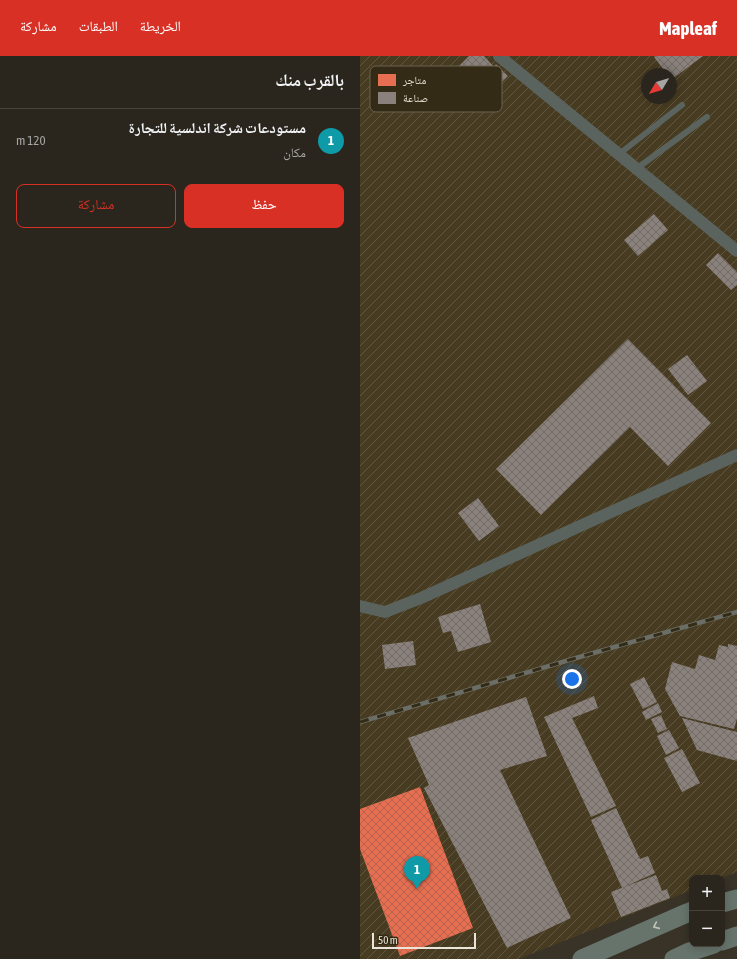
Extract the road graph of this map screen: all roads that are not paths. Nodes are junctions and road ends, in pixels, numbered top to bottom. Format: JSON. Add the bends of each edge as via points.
{"nodes":[{"id":1,"x":499,"y":56,"type":"edge"},
{"id":2,"x":682,"y":105,"type":"dead end"},
{"id":3,"x":707,"y":117,"type":"dead end"},
{"id":4,"x":619,"y":154,"type":"junction"},
{"id":5,"x":636,"y":169,"type":"junction"},
{"id":6,"x":737,"y":251,"type":"edge"},
{"id":7,"x":737,"y":455,"type":"edge"},
{"id":8,"x":360,"y":606,"type":"edge"},
{"id":9,"x":737,"y":899,"type":"edge"},
{"id":10,"x":725,"y":902,"type":"edge"},
{"id":11,"x":689,"y":913,"type":"edge"},
{"id":12,"x":737,"y":936,"type":"edge"},
{"id":13,"x":725,"y":940,"type":"edge"},
{"id":14,"x":705,"y":947,"type":"edge"},
{"id":15,"x":582,"y":959,"type":"edge"},
{"id":16,"x":674,"y":959,"type":"edge"}],
"edges":[{"from":1,"to":4,"type":"street"},
{"from":2,"to":4,"type":"lane"},
{"from":3,"to":5,"type":"lane"},
{"from":4,"to":5,"type":"street"},
{"from":5,"to":6,"type":"street"},
{"from":7,"to":8,"type":"street","via":[[421,598],[385,612]]},
{"from":9,"to":10,"type":"main road"},
{"from":11,"to":15,"type":"main road","one_way":true},
{"from":12,"to":13,"type":"main road"},
{"from":14,"to":16,"type":"main road"}]}
